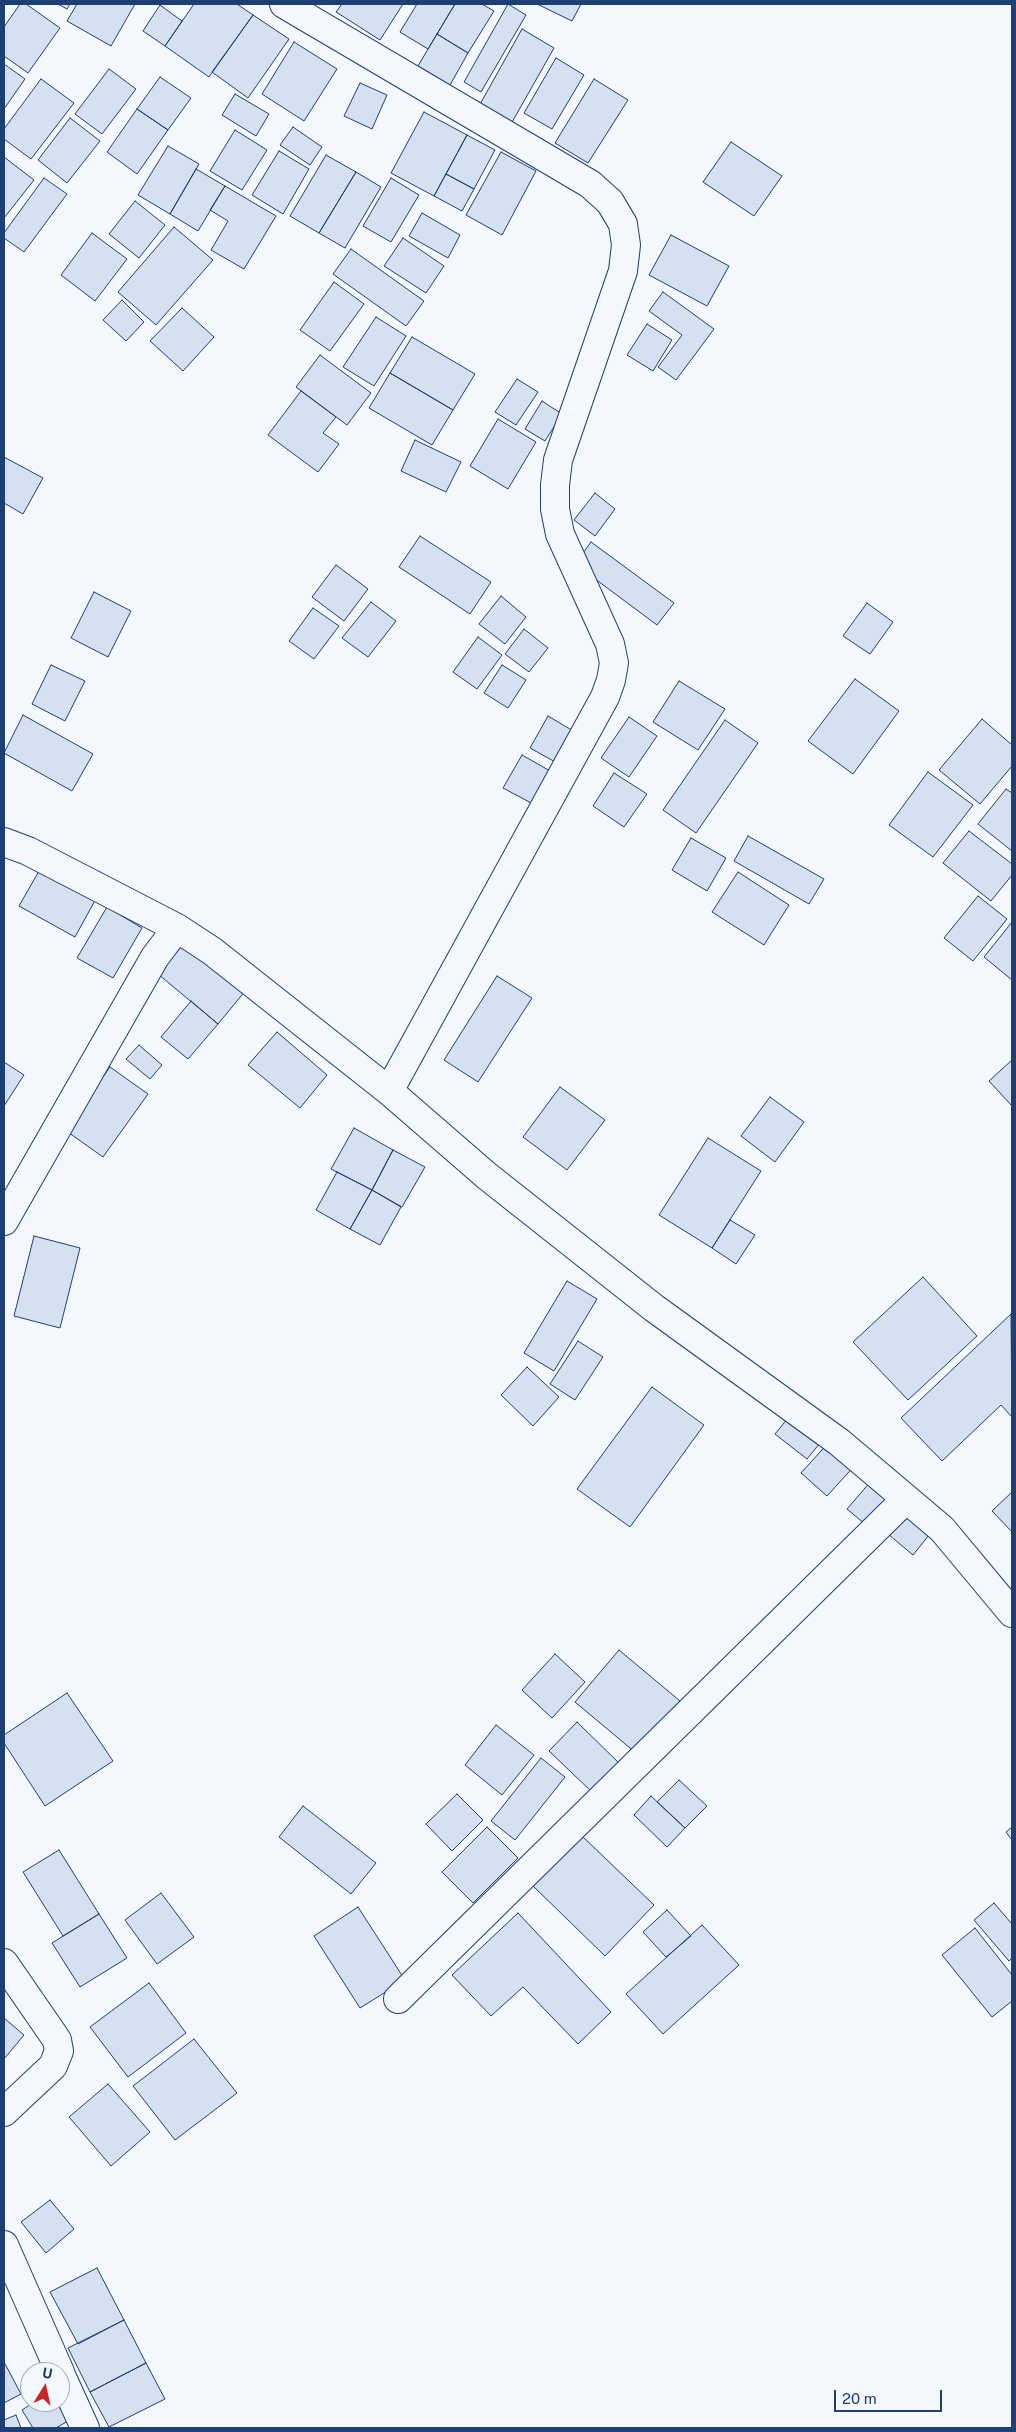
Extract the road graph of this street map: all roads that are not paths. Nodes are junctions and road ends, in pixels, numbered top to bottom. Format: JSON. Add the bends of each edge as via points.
{"nodes":[{"id":1,"x":284,"y":4,"type":"edge"},
{"id":2,"x":4,"y":842,"type":"edge"},
{"id":3,"x":177,"y":928,"type":"junction"},
{"id":4,"x":388,"y":1091,"type":"junction"},
{"id":5,"x":4,"y":1221,"type":"edge"},
{"id":6,"x":906,"y":1499,"type":"junction"},
{"id":7,"x":1012,"y":1613,"type":"edge"},
{"id":8,"x":4,"y":1964,"type":"edge"},
{"id":9,"x":398,"y":1999,"type":"dead end"},
{"id":10,"x":4,"y":2112,"type":"edge"},
{"id":11,"x":4,"y":2245,"type":"edge"},
{"id":12,"x":56,"y":2362,"type":"edge"},
{"id":13,"x":70,"y":2395,"type":"edge"},
{"id":14,"x":84,"y":2428,"type":"edge"}],
"edges":[{"from":1,"to":4,"type":"street","via":[[590,184],[610,202],[623,224],[626,244],[623,270],[558,460],[555,485],[560,534],[610,644],[614,663],[611,680],[605,697]]},
{"from":2,"to":3,"type":"street","via":[[28,851]]},
{"from":3,"to":4,"type":"street","via":[[212,951]]},
{"from":3,"to":5,"type":"street","via":[[155,957]]},
{"from":4,"to":6,"type":"street","via":[[487,1176],[654,1308],[839,1442]]},
{"from":6,"to":7,"type":"street","via":[[942,1529]]},
{"from":6,"to":9,"type":"street"},
{"from":8,"to":10,"type":"street","via":[[57,2040],[59,2051],[53,2066]]},
{"from":11,"to":12,"type":"street"},
{"from":13,"to":14,"type":"street"}]}
